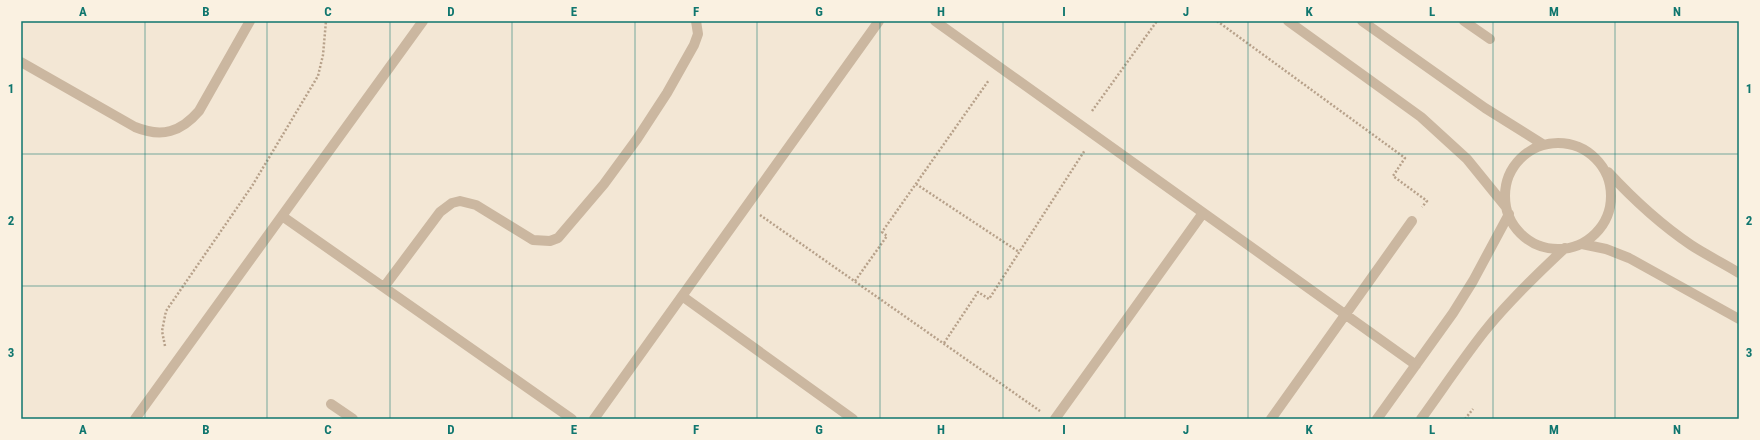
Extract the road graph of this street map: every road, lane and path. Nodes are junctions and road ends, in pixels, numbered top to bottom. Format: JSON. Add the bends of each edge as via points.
{"nodes":[{"id":1,"x":250,"y":21,"type":"edge"},
{"id":2,"x":326,"y":21,"type":"edge"},
{"id":3,"x":423,"y":21,"type":"edge"},
{"id":4,"x":696,"y":21,"type":"edge"},
{"id":5,"x":879,"y":21,"type":"edge"},
{"id":6,"x":935,"y":21,"type":"edge"},
{"id":7,"x":1157,"y":21,"type":"edge"},
{"id":8,"x":1217,"y":21,"type":"edge"},
{"id":9,"x":1288,"y":21,"type":"edge"},
{"id":10,"x":1362,"y":21,"type":"edge"},
{"id":11,"x":1464,"y":21,"type":"edge"},
{"id":12,"x":1490,"y":39,"type":"dead end"},
{"id":13,"x":21,"y":62,"type":"edge"},
{"id":14,"x":998,"y":66,"type":"junction"},
{"id":15,"x":1081,"y":126,"type":"junction"},
{"id":16,"x":1095,"y":136,"type":"junction"},
{"id":17,"x":1544,"y":144,"type":"junction"},
{"id":18,"x":1604,"y":168,"type":"junction"},
{"id":19,"x":916,"y":184,"type":"junction"},
{"id":20,"x":747,"y":205,"type":"junction"},
{"id":21,"x":1507,"y":211,"type":"junction"},
{"id":22,"x":1203,"y":213,"type":"junction"},
{"id":23,"x":282,"y":216,"type":"junction"},
{"id":24,"x":1412,"y":220,"type":"joint"},
{"id":25,"x":1582,"y":244,"type":"junction"},
{"id":26,"x":1565,"y":248,"type":"junction"},
{"id":27,"x":1019,"y":252,"type":"junction"},
{"id":28,"x":1739,"y":273,"type":"edge"},
{"id":29,"x":855,"y":281,"type":"junction"},
{"id":30,"x":384,"y":287,"type":"junction"},
{"id":31,"x":682,"y":296,"type":"junction"},
{"id":32,"x":1345,"y":315,"type":"junction"},
{"id":33,"x":1739,"y":319,"type":"edge"},
{"id":34,"x":944,"y":344,"type":"junction"},
{"id":35,"x":174,"y":364,"type":"junction"},
{"id":36,"x":1416,"y":365,"type":"junction"},
{"id":37,"x":331,"y":404,"type":"dead end"},
{"id":38,"x":1473,"y":409,"type":"dead end"},
{"id":39,"x":1045,"y":415,"type":"dead end"},
{"id":40,"x":135,"y":419,"type":"edge"},
{"id":41,"x":353,"y":419,"type":"edge"},
{"id":42,"x":572,"y":419,"type":"edge"},
{"id":43,"x":594,"y":419,"type":"edge"},
{"id":44,"x":853,"y":419,"type":"edge"},
{"id":45,"x":1055,"y":419,"type":"edge"},
{"id":46,"x":1271,"y":419,"type":"edge"},
{"id":47,"x":1377,"y":419,"type":"edge"},
{"id":48,"x":1421,"y":419,"type":"edge"},
{"id":49,"x":1465,"y":419,"type":"edge"}],
"edges":[{"from":1,"to":13,"type":"street","via":[[199,111],[192,120],[171,132],[158,133],[135,127]]},
{"from":2,"to":35,"type":"path","via":[[321,66],[313,86],[252,186],[166,311],[163,341]]},
{"from":3,"to":23,"type":"street"},
{"from":4,"to":30,"type":"street","via":[[698,34],[694,45],[667,93],[604,184],[564,233],[550,241],[533,240],[476,205],[452,202],[440,212]]},
{"from":5,"to":20,"type":"street"},
{"from":6,"to":14,"type":"street"},
{"from":7,"to":15,"type":"path"},
{"from":8,"to":24,"type":"path","via":[[1405,158],[1393,176],[1426,201]]},
{"from":9,"to":21,"type":"street","via":[[1421,116],[1467,158]]},
{"from":10,"to":17,"type":"street","via":[[1485,108]]},
{"from":11,"to":12,"type":"street"},
{"from":14,"to":15,"type":"street"},
{"from":14,"to":19,"type":"path"},
{"from":15,"to":16,"type":"street"},
{"from":16,"to":22,"type":"street"},
{"from":16,"to":27,"type":"path"},
{"from":17,"to":18,"type":"street","via":[[1561,142],[1578,146],[1593,155]]},
{"from":17,"to":21,"type":"street","via":[[1529,151],[1517,162],[1509,175],[1506,191]]},
{"from":18,"to":25,"type":"street","via":[[1610,184],[1611,202],[1606,219],[1596,233]]},
{"from":18,"to":28,"type":"street","via":[[1668,228]]},
{"from":19,"to":27,"type":"path"},
{"from":19,"to":29,"type":"path","via":[[882,232],[887,236]]},
{"from":20,"to":29,"type":"path"},
{"from":20,"to":31,"type":"street"},
{"from":21,"to":26,"type":"street","via":[[1518,230],[1531,241],[1547,248]]},
{"from":21,"to":36,"type":"street","via":[[1473,281]]},
{"from":22,"to":32,"type":"street"},
{"from":22,"to":45,"type":"street"},
{"from":23,"to":30,"type":"street"},
{"from":23,"to":35,"type":"street"},
{"from":24,"to":32,"type":"street"},
{"from":25,"to":26,"type":"street"},
{"from":25,"to":33,"type":"street","via":[[1606,249],[1629,258]]},
{"from":26,"to":48,"type":"street","via":[[1504,309]]},
{"from":27,"to":34,"type":"path","via":[[989,299],[978,292]]},
{"from":29,"to":34,"type":"path"},
{"from":30,"to":42,"type":"street"},
{"from":31,"to":43,"type":"street"},
{"from":31,"to":44,"type":"street"},
{"from":32,"to":36,"type":"street"},
{"from":32,"to":46,"type":"street"},
{"from":34,"to":39,"type":"path"},
{"from":35,"to":40,"type":"street"},
{"from":36,"to":47,"type":"street"},
{"from":37,"to":41,"type":"street"},
{"from":38,"to":49,"type":"path"}]}
